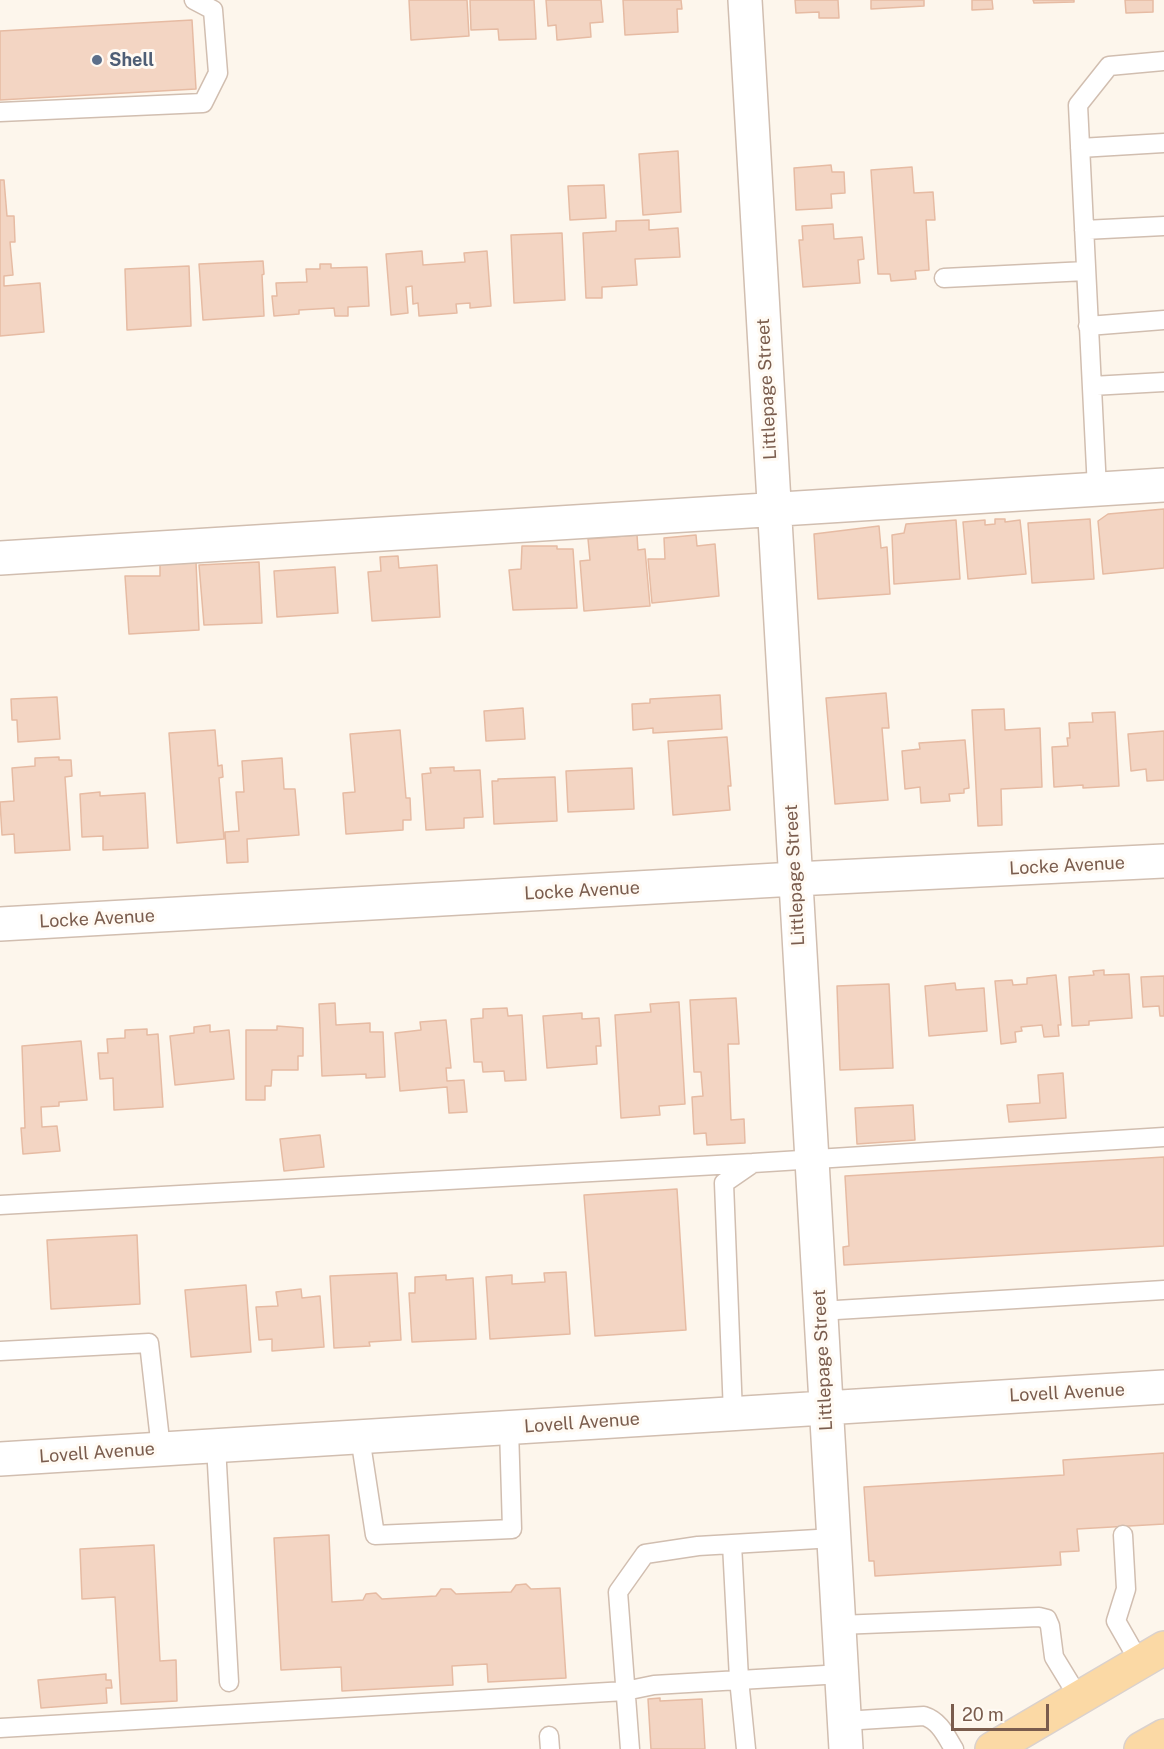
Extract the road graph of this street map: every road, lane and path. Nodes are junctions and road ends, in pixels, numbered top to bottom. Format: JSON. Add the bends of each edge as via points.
{"nodes":[{"id":1,"x":194,"y":0,"type":"edge"},
{"id":2,"x":744,"y":0,"type":"edge"},
{"id":3,"x":1164,"y":61,"type":"edge"},
{"id":4,"x":0,"y":112,"type":"edge"},
{"id":5,"x":1164,"y":143,"type":"edge"},
{"id":6,"x":1080,"y":147,"type":"junction"},
{"id":7,"x":1164,"y":226,"type":"edge"},
{"id":8,"x":1084,"y":230,"type":"junction"},
{"id":9,"x":1086,"y":271,"type":"junction"},
{"id":10,"x":944,"y":278,"type":"dead end"},
{"id":11,"x":1164,"y":320,"type":"edge"},
{"id":12,"x":1089,"y":326,"type":"junction"},
{"id":13,"x":1164,"y":382,"type":"edge"},
{"id":14,"x":1092,"y":386,"type":"junction"},
{"id":15,"x":1164,"y":485,"type":"edge"},
{"id":16,"x":1097,"y":489,"type":"junction"},
{"id":17,"x":773,"y":510,"type":"junction"},
{"id":18,"x":0,"y":558,"type":"edge"},
{"id":19,"x":1164,"y":861,"type":"edge"},
{"id":20,"x":795,"y":879,"type":"junction"},
{"id":21,"x":0,"y":924,"type":"edge"},
{"id":22,"x":1164,"y":1137,"type":"edge"},
{"id":23,"x":812,"y":1159,"type":"junction"},
{"id":24,"x":753,"y":1163,"type":"junction"},
{"id":25,"x":0,"y":1205,"type":"edge"},
{"id":26,"x":1164,"y":1290,"type":"edge"},
{"id":27,"x":820,"y":1311,"type":"junction"},
{"id":28,"x":0,"y":1351,"type":"edge"},
{"id":29,"x":1164,"y":1387,"type":"edge"},
{"id":30,"x":826,"y":1408,"type":"junction"},
{"id":31,"x":733,"y":1414,"type":"junction"},
{"id":32,"x":509,"y":1428,"type":"junction"},
{"id":33,"x":360,"y":1437,"type":"junction"},
{"id":34,"x":216,"y":1446,"type":"junction"},
{"id":35,"x":161,"y":1449,"type":"junction"},
{"id":36,"x":0,"y":1459,"type":"edge"},
{"id":37,"x":1123,"y":1535,"type":"dead end"},
{"id":38,"x":834,"y":1539,"type":"junction"},
{"id":39,"x":732,"y":1545,"type":"junction"},
{"id":40,"x":839,"y":1625,"type":"junction"},
{"id":41,"x":1152,"y":1656,"type":"edge"},
{"id":42,"x":842,"y":1674,"type":"junction"},
{"id":43,"x":739,"y":1679,"type":"junction"},
{"id":44,"x":229,"y":1682,"type":"dead end"},
{"id":45,"x":625,"y":1691,"type":"junction"},
{"id":46,"x":1079,"y":1698,"type":"junction"},
{"id":47,"x":0,"y":1728,"type":"edge"},
{"id":48,"x":845,"y":1735,"type":"edge"},
{"id":49,"x":630,"y":1749,"type":"edge"},
{"id":50,"x":746,"y":1749,"type":"edge"},
{"id":51,"x":954,"y":1749,"type":"edge"},
{"id":52,"x":992,"y":1749,"type":"edge"}],
"edges":[{"from":1,"to":4,"type":"lane","via":[[213,10],[218,73],[202,102]]},
{"from":2,"to":17,"type":"street","name":"Littlepage Street"},
{"from":3,"to":6,"type":"lane","via":[[1109,66],[1078,105]]},
{"from":5,"to":6,"type":"lane"},
{"from":6,"to":8,"type":"lane"},
{"from":7,"to":8,"type":"lane"},
{"from":8,"to":9,"type":"lane"},
{"from":9,"to":10,"type":"lane"},
{"from":9,"to":12,"type":"lane"},
{"from":11,"to":12,"type":"lane"},
{"from":12,"to":14,"type":"lane"},
{"from":13,"to":14,"type":"lane"},
{"from":14,"to":16,"type":"lane"},
{"from":15,"to":16,"type":"street"},
{"from":16,"to":17,"type":"street"},
{"from":17,"to":18,"type":"street"},
{"from":17,"to":20,"type":"street","name":"Littlepage Street"},
{"from":19,"to":20,"type":"street","name":"Locke Avenue"},
{"from":20,"to":21,"type":"street","name":"Locke Avenue"},
{"from":20,"to":23,"type":"street","name":"Littlepage Street"},
{"from":22,"to":23,"type":"lane"},
{"from":23,"to":24,"type":"lane"},
{"from":23,"to":27,"type":"street","name":"Littlepage Street"},
{"from":24,"to":25,"type":"lane"},
{"from":24,"to":31,"type":"lane","via":[[724,1184]]},
{"from":26,"to":27,"type":"lane"},
{"from":27,"to":30,"type":"street","name":"Littlepage Street"},
{"from":28,"to":35,"type":"lane","via":[[149,1342]]},
{"from":29,"to":30,"type":"street","name":"Lovell Avenue"},
{"from":30,"to":31,"type":"street","name":"Lovell Avenue"},
{"from":30,"to":38,"type":"street","name":"Littlepage Street"},
{"from":31,"to":32,"type":"street","name":"Lovell Avenue"},
{"from":32,"to":33,"type":"street","name":"Lovell Avenue"},
{"from":32,"to":33,"type":"lane","via":[[512,1529],[375,1534]]},
{"from":33,"to":34,"type":"street","name":"Lovell Avenue"},
{"from":34,"to":35,"type":"street","name":"Lovell Avenue"},
{"from":34,"to":44,"type":"lane"},
{"from":35,"to":36,"type":"street","name":"Lovell Avenue"},
{"from":37,"to":41,"type":"lane","via":[[1126,1589],[1116,1621]]},
{"from":38,"to":39,"type":"lane"},
{"from":38,"to":40,"type":"street","name":"Littlepage Street"},
{"from":39,"to":43,"type":"lane"},
{"from":39,"to":45,"type":"lane","via":[[645,1554],[618,1592]]},
{"from":40,"to":42,"type":"street","name":"Littlepage Street"},
{"from":40,"to":46,"type":"lane","via":[[1047,1619],[1054,1657]]},
{"from":41,"to":46,"type":"main road"},
{"from":42,"to":43,"type":"lane"},
{"from":42,"to":48,"type":"street","name":"Littlepage Street"},
{"from":43,"to":45,"type":"lane"},
{"from":43,"to":50,"type":"lane"},
{"from":45,"to":47,"type":"lane"},
{"from":45,"to":49,"type":"lane"},
{"from":46,"to":52,"type":"main road"},
{"from":48,"to":51,"type":"lane","via":[[924,1716],[939,1725]]}]}
